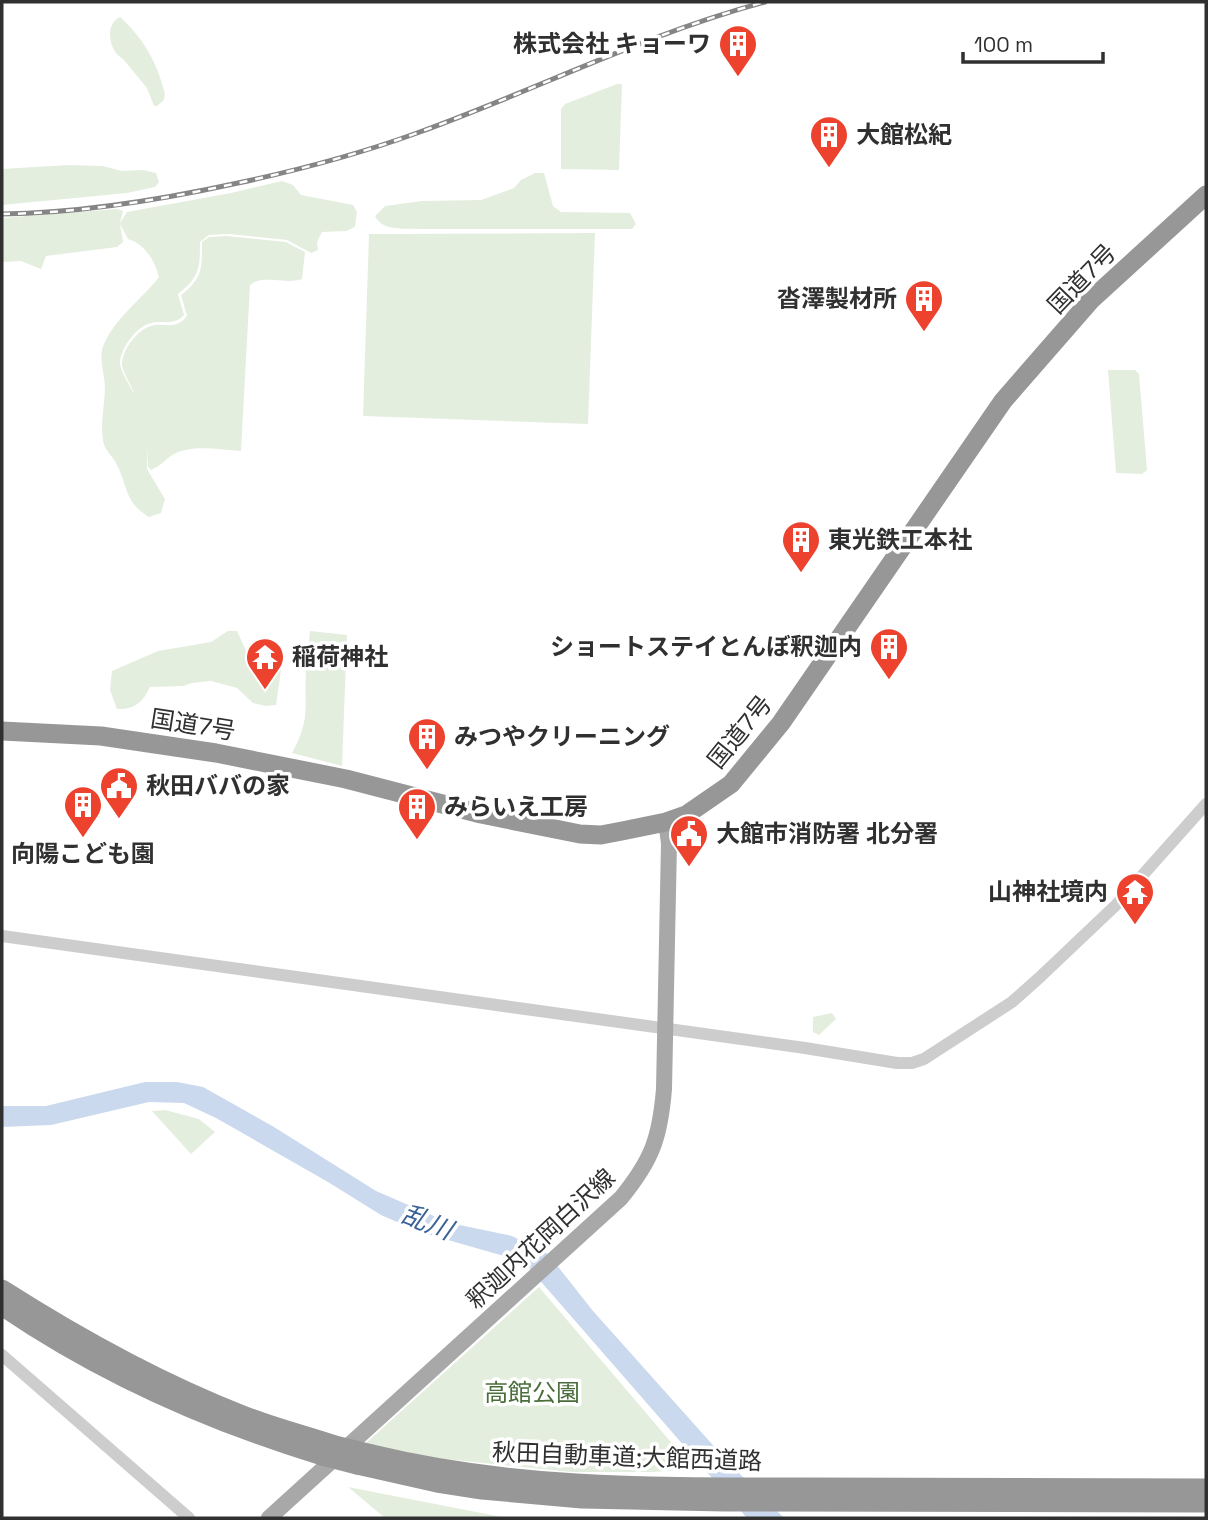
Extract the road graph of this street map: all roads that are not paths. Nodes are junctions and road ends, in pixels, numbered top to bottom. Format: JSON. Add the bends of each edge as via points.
{"nodes":[{"id":1,"x":1206,"y":195,"type":"edge"},
{"id":2,"x":2,"y":731,"type":"edge"},
{"id":3,"x":1206,"y":804,"type":"edge"},
{"id":4,"x":666,"y":822,"type":"junction"},
{"id":5,"x":2,"y":936,"type":"edge"},
{"id":6,"x":664,"y":1029,"type":"junction"},
{"id":7,"x":2,"y":1288,"type":"edge"},
{"id":8,"x":2,"y":1306,"type":"edge"},
{"id":9,"x":2,"y":1355,"type":"edge"},
{"id":10,"x":328,"y":1450,"type":"junction"},
{"id":11,"x":1206,"y":1488,"type":"edge"},
{"id":12,"x":796,"y":1495,"type":"junction"},
{"id":13,"x":1206,"y":1503,"type":"edge"},
{"id":14,"x":189,"y":1518,"type":"edge"},
{"id":15,"x":270,"y":1518,"type":"edge"}],
"edges":[{"from":1,"to":4,"type":"highway","name":"国道7号","via":[[1091,300],[1003,401],[748,765],[713,798]]},
{"from":2,"to":4,"type":"highway","name":"国道7号","via":[[101,736],[216,753],[580,834],[601,835]]},
{"from":3,"to":6,"type":"street","via":[[1116,905],[1056,963],[1012,1002],[924,1059],[897,1063]]},
{"from":4,"to":6,"type":"main road","name":"釈迦内花岡白沢線"},
{"from":5,"to":6,"type":"street"},
{"from":6,"to":15,"type":"main road","name":"釈迦内花岡白沢線","via":[[663,1110],[654,1147],[648,1163],[621,1198]]},
{"from":7,"to":10,"type":"highway","name":"秋田自動車道;大館西道路","via":[[155,1377]]},
{"from":8,"to":10,"type":"highway","name":"秋田自動車道;大館西道路","via":[[83,1356],[161,1396],[242,1430]]},
{"from":9,"to":14,"type":"street"},
{"from":10,"to":12,"type":"highway","name":"秋田自動車道;大館西道路","bridge":true,"via":[[437,1483],[529,1496],[596,1500]]},
{"from":11,"to":12,"type":"highway","name":"秋田自動車道;大館西道路"},
{"from":12,"to":13,"type":"highway","name":"秋田自動車道;大館西道路"}]}
